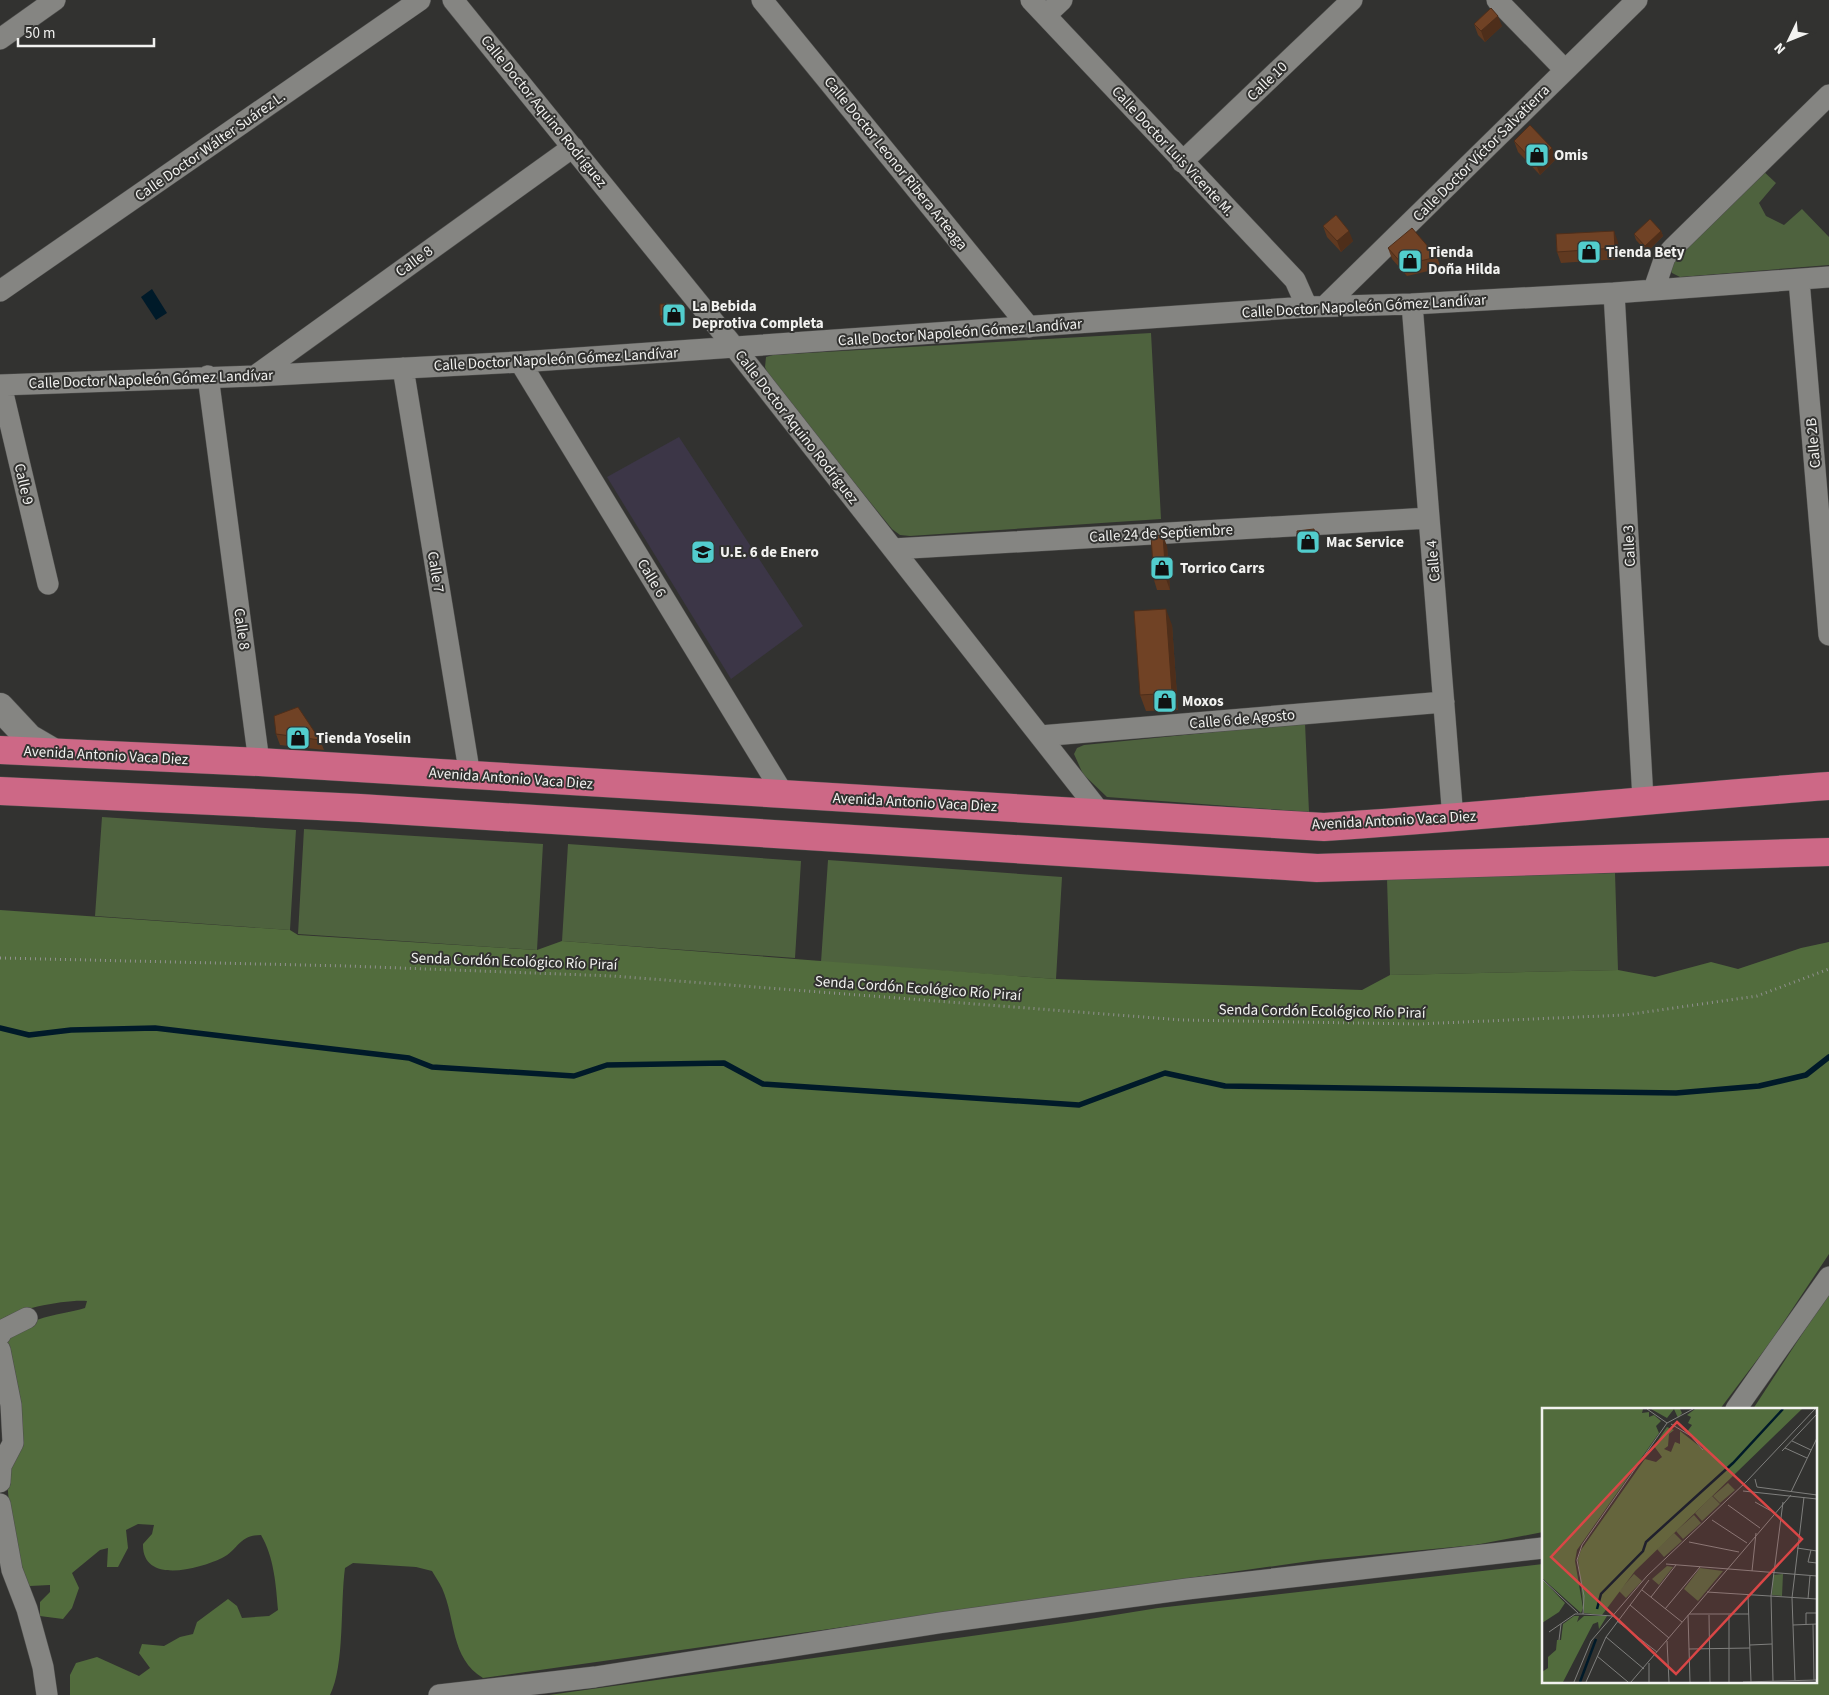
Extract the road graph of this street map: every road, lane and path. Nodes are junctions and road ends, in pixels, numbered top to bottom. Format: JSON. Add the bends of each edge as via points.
{"nodes":[{"id":1,"x":55,"y":0,"type":"edge"},
{"id":2,"x":420,"y":0,"type":"edge"},
{"id":3,"x":453,"y":0,"type":"edge"},
{"id":4,"x":1062,"y":0,"type":"edge"},
{"id":5,"x":1352,"y":0,"type":"edge"},
{"id":6,"x":1497,"y":0,"type":"edge"},
{"id":7,"x":1637,"y":0,"type":"edge"},
{"id":8,"x":771,"y":3,"type":"edge"},
{"id":9,"x":1039,"y":7,"type":"edge"},
{"id":10,"x":0,"y":39,"type":"edge"},
{"id":11,"x":1565,"y":70,"type":"junction"},
{"id":12,"x":1829,"y":94,"type":"edge"},
{"id":13,"x":573,"y":147,"type":"junction"},
{"id":14,"x":1182,"y":162,"type":"junction"},
{"id":15,"x":1829,"y":277,"type":"edge"},
{"id":16,"x":1800,"y":280,"type":"junction"},
{"id":17,"x":1654,"y":289,"type":"junction"},
{"id":18,"x":0,"y":291,"type":"edge"},
{"id":19,"x":1614,"y":293,"type":"junction"},
{"id":20,"x":1412,"y":304,"type":"junction"},
{"id":21,"x":1316,"y":307,"type":"junction"},
{"id":22,"x":1029,"y":327,"type":"junction"},
{"id":23,"x":735,"y":348,"type":"junction"},
{"id":24,"x":520,"y":362,"type":"junction"},
{"id":25,"x":403,"y":368,"type":"junction"},
{"id":26,"x":208,"y":376,"type":"junction"},
{"id":27,"x":255,"y":376,"type":"junction"},
{"id":28,"x":1,"y":385,"type":"edge"},
{"id":29,"x":1429,"y":518,"type":"junction"},
{"id":30,"x":893,"y":549,"type":"junction"},
{"id":31,"x":48,"y":584,"type":"dead end"},
{"id":32,"x":1829,"y":635,"type":"edge"},
{"id":33,"x":1444,"y":702,"type":"junction"},
{"id":34,"x":0,"y":706,"type":"edge"},
{"id":35,"x":1040,"y":736,"type":"junction"},
{"id":36,"x":0,"y":750,"type":"edge"},
{"id":37,"x":53,"y":752,"type":"junction"},
{"id":38,"x":260,"y":762,"type":"junction"},
{"id":39,"x":470,"y":776,"type":"junction"},
{"id":40,"x":1829,"y":786,"type":"edge"},
{"id":41,"x":0,"y":791,"type":"edge"},
{"id":42,"x":784,"y":795,"type":"junction"},
{"id":43,"x":1643,"y":799,"type":"junction"},
{"id":44,"x":360,"y":808,"type":"junction"},
{"id":45,"x":1100,"y":812,"type":"junction"},
{"id":46,"x":1453,"y":818,"type":"junction"},
{"id":47,"x":1829,"y":852,"type":"edge"},
{"id":48,"x":0,"y":958,"type":"edge"},
{"id":49,"x":1829,"y":969,"type":"edge"},
{"id":50,"x":1829,"y":1277,"type":"edge"},
{"id":51,"x":27,"y":1318,"type":"dead end"},
{"id":52,"x":0,"y":1335,"type":"edge"},
{"id":53,"x":0,"y":1350,"type":"edge"},
{"id":54,"x":1737,"y":1408,"type":"edge"},
{"id":55,"x":0,"y":1482,"type":"edge"},
{"id":56,"x":0,"y":1504,"type":"edge"},
{"id":57,"x":1542,"y":1548,"type":"edge"},
{"id":58,"x":47,"y":1695,"type":"edge"},
{"id":59,"x":439,"y":1695,"type":"edge"}],
"edges":[{"from":1,"to":10,"type":"street"},
{"from":2,"to":18,"type":"street","name":"Calle Doctor Wálter Suárez L."},
{"from":3,"to":13,"type":"street","name":"Calle Doctor Aquino Rodríguez"},
{"from":4,"to":9,"type":"street"},
{"from":5,"to":14,"type":"street","name":"Calle 10"},
{"from":6,"to":11,"type":"street"},
{"from":7,"to":11,"type":"street","name":"Calle Doctor Víctor Salvatierra"},
{"from":8,"to":22,"type":"street","name":"Calle Doctor Leonor Ribera Arteaga"},
{"from":9,"to":14,"type":"street","name":"Calle Doctor Luis Vicente M."},
{"from":11,"to":21,"type":"street","name":"Calle Doctor Víctor Salvatierra"},
{"from":12,"to":17,"type":"street","via":[[1673,248],[1665,257]]},
{"from":13,"to":23,"type":"street","name":"Calle Doctor Aquino Rodríguez"},
{"from":13,"to":27,"type":"street","name":"Calle 8"},
{"from":14,"to":21,"type":"street","name":"Calle Doctor Luis Vicente M.","via":[[1295,280]]},
{"from":15,"to":16,"type":"street","name":"Calle Doctor Napoleón Gómez Landívar"},
{"from":16,"to":17,"type":"street","name":"Calle Doctor Napoleón Gómez Landívar"},
{"from":16,"to":32,"type":"street","name":"Calle 2B"},
{"from":17,"to":19,"type":"street","name":"Calle Doctor Napoleón Gómez Landívar"},
{"from":19,"to":20,"type":"street","name":"Calle Doctor Napoleón Gómez Landívar"},
{"from":19,"to":43,"type":"street","name":"Calle 3"},
{"from":20,"to":21,"type":"street","name":"Calle Doctor Napoleón Gómez Landívar"},
{"from":20,"to":29,"type":"street","name":"Calle 4"},
{"from":21,"to":22,"type":"street","name":"Calle Doctor Napoleón Gómez Landívar"},
{"from":22,"to":23,"type":"street","name":"Calle Doctor Napoleón Gómez Landívar"},
{"from":23,"to":24,"type":"street","name":"Calle Doctor Napoleón Gómez Landívar"},
{"from":23,"to":30,"type":"street","name":"Calle Doctor Aquino Rodríguez"},
{"from":24,"to":25,"type":"street","name":"Calle Doctor Napoleón Gómez Landívar"},
{"from":24,"to":42,"type":"street","name":"Calle 6"},
{"from":25,"to":27,"type":"street","name":"Calle Doctor Napoleón Gómez Landívar"},
{"from":25,"to":39,"type":"street","name":"Calle 7"},
{"from":26,"to":27,"type":"street","name":"Calle Doctor Napoleón Gómez Landívar"},
{"from":26,"to":28,"type":"street","name":"Calle Doctor Napoleón Gómez Landívar"},
{"from":26,"to":38,"type":"street","name":"Calle 8"},
{"from":28,"to":31,"type":"street","name":"Calle 9"},
{"from":29,"to":30,"type":"street","name":"Calle 24 de Septiembre"},
{"from":29,"to":33,"type":"street","name":"Calle 4"},
{"from":30,"to":35,"type":"street","name":"Calle Doctor Aquino Rodríguez"},
{"from":33,"to":35,"type":"street","name":"Calle 6 de Agosto"},
{"from":33,"to":46,"type":"street","name":"Calle 4"},
{"from":34,"to":37,"type":"main road","via":[[29,738]]},
{"from":35,"to":45,"type":"street","name":"Calle Doctor Aquino Rodríguez"},
{"from":36,"to":37,"type":"highway","name":"Avenida Antonio Vaca Diez"},
{"from":37,"to":38,"type":"highway","name":"Avenida Antonio Vaca Diez"},
{"from":38,"to":39,"type":"highway","name":"Avenida Antonio Vaca Diez"},
{"from":39,"to":42,"type":"highway","name":"Avenida Antonio Vaca Diez"},
{"from":39,"to":44,"type":"highway","via":[[471,796],[463,804],[378,800]]},
{"from":40,"to":43,"type":"highway","name":"Avenida Antonio Vaca Diez"},
{"from":41,"to":44,"type":"highway"},
{"from":42,"to":45,"type":"highway","name":"Avenida Antonio Vaca Diez"},
{"from":43,"to":46,"type":"highway","name":"Avenida Antonio Vaca Diez"},
{"from":44,"to":47,"type":"highway","via":[[1317,868]]},
{"from":45,"to":46,"type":"highway","name":"Avenida Antonio Vaca Diez","via":[[1324,827]]},
{"from":48,"to":49,"type":"path","name":"Senda Cordón Ecológico Río Piraí","via":[[613,976],[1182,1020],[1417,1024],[1625,1015],[1757,996]]},
{"from":50,"to":54,"type":"street"},
{"from":51,"to":52,"type":"street","via":[[3,1330]]},
{"from":53,"to":55,"type":"street","via":[[11,1405],[13,1443],[1,1466]]},
{"from":56,"to":58,"type":"street","via":[[12,1570],[27,1609]]},
{"from":57,"to":59,"type":"street","via":[[1187,1589],[595,1677]]}]}
